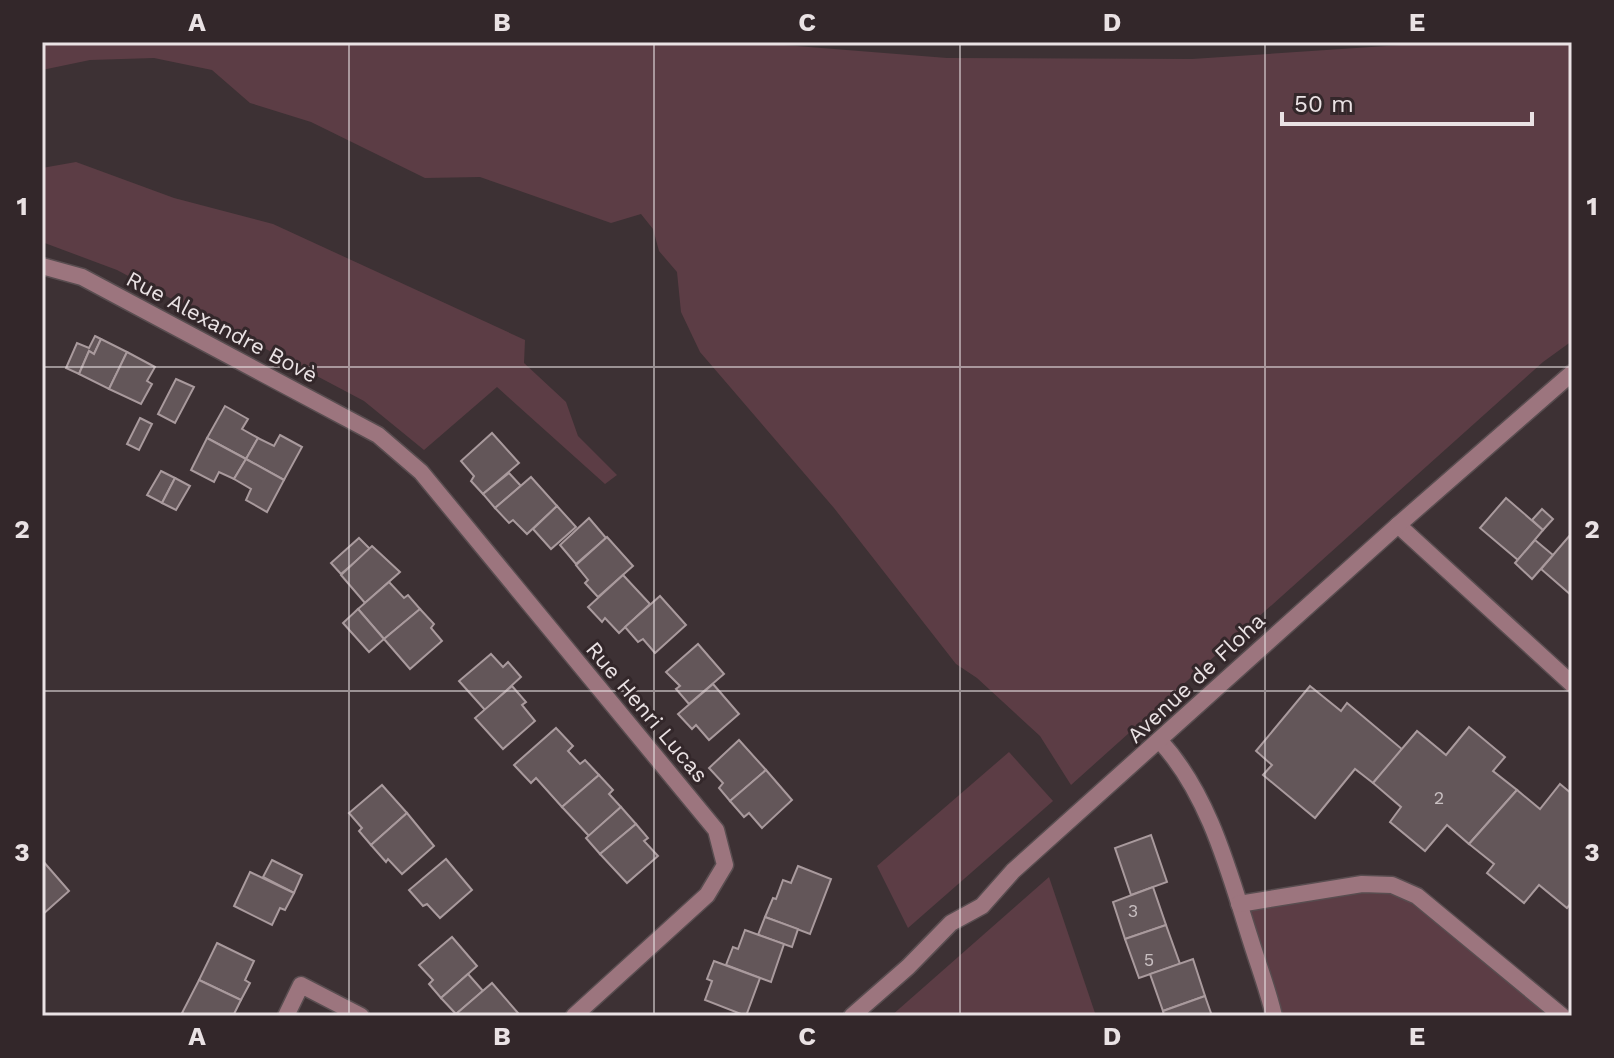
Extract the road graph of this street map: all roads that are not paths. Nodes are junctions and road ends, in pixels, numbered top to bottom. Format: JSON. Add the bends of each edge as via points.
{"nodes":[{"id":1,"x":42,"y":266,"type":"edge"},
{"id":2,"x":1572,"y":373,"type":"edge"},
{"id":3,"x":378,"y":435,"type":"joint"},
{"id":4,"x":1398,"y":525,"type":"junction"},
{"id":5,"x":1572,"y":684,"type":"edge"},
{"id":6,"x":1160,"y":741,"type":"junction"},
{"id":7,"x":1239,"y":904,"type":"junction"},
{"id":8,"x":1572,"y":1007,"type":"edge"},
{"id":9,"x":286,"y":1016,"type":"edge"},
{"id":10,"x":361,"y":1016,"type":"edge"},
{"id":11,"x":574,"y":1016,"type":"edge"},
{"id":12,"x":852,"y":1016,"type":"edge"},
{"id":13,"x":1274,"y":1016,"type":"edge"},
{"id":14,"x":1563,"y":1016,"type":"edge"}],
"edges":[{"from":1,"to":3,"type":"street","name":"Rue Alexandre Bovè","via":[[82,277]]},
{"from":2,"to":4,"type":"street","name":"Avenue de Floha"},
{"from":3,"to":11,"type":"street","name":"Rue Henri Lucas","via":[[421,472],[716,830],[725,865],[707,895]]},
{"from":4,"to":5,"type":"street"},
{"from":4,"to":6,"type":"street","name":"Avenue de Floha"},
{"from":6,"to":7,"type":"street","via":[[1205,811]]},
{"from":6,"to":12,"type":"street","name":"Avenue de Floha","via":[[1013,871],[982,906],[951,923]]},
{"from":7,"to":13,"type":"street"},
{"from":7,"to":14,"type":"street","via":[[1362,884],[1392,885],[1417,896]]},
{"from":8,"to":14,"type":"street"},
{"from":9,"to":10,"type":"street","via":[[301,985]]}]}
